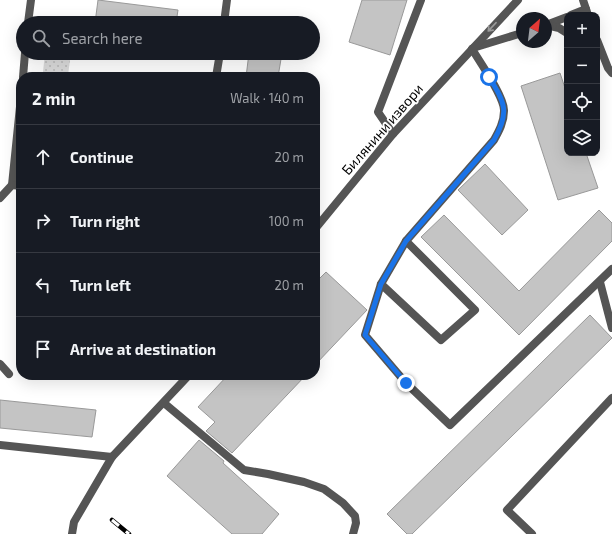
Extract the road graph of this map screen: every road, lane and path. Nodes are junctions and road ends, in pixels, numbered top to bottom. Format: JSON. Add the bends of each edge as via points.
{"nodes":[{"id":1,"x":30,"y":0,"type":"edge"},
{"id":2,"x":227,"y":0,"type":"edge"},
{"id":3,"x":421,"y":0,"type":"edge"},
{"id":4,"x":524,"y":0,"type":"edge"},
{"id":5,"x":584,"y":0,"type":"edge"},
{"id":6,"x":515,"y":3,"type":"edge"},
{"id":7,"x":587,"y":12,"type":"edge"},
{"id":8,"x":29,"y":16,"type":"edge"},
{"id":9,"x":225,"y":16,"type":"edge"},
{"id":10,"x":564,"y":18,"type":"edge"},
{"id":11,"x":552,"y":23,"type":"edge"},
{"id":12,"x":552,"y":26,"type":"edge"},
{"id":13,"x":564,"y":31,"type":"edge"},
{"id":14,"x":516,"y":35,"type":"edge"},
{"id":15,"x":600,"y":47,"type":"edge"},
{"id":16,"x":472,"y":49,"type":"junction"},
{"id":17,"x":600,"y":59,"type":"edge"},
{"id":18,"x":25,"y":60,"type":"edge"},
{"id":19,"x":219,"y":60,"type":"edge"},
{"id":20,"x":610,"y":71,"type":"edge"},
{"id":21,"x":24,"y":72,"type":"edge"},
{"id":22,"x":217,"y":72,"type":"edge"},
{"id":23,"x":393,"y":134,"type":"junction"},
{"id":24,"x":16,"y":146,"type":"edge"},
{"id":25,"x":12,"y":185,"type":"junction"},
{"id":26,"x":16,"y":185,"type":"edge"},
{"id":27,"x":0,"y":198,"type":"edge"},
{"id":28,"x":320,"y":220,"type":"edge"},
{"id":29,"x":406,"y":241,"type":"junction"},
{"id":30,"x":612,"y":270,"type":"edge"},
{"id":31,"x":600,"y":282,"type":"junction"},
{"id":32,"x":381,"y":284,"type":"junction"},
{"id":33,"x":612,"y":328,"type":"edge"},
{"id":34,"x":0,"y":364,"type":"edge"},
{"id":35,"x":9,"y":374,"type":"dead end"},
{"id":36,"x":185,"y":380,"type":"edge"},
{"id":37,"x":612,"y":398,"type":"edge"},
{"id":38,"x":164,"y":403,"type":"junction"},
{"id":39,"x":0,"y":445,"type":"edge"},
{"id":40,"x":112,"y":457,"type":"junction"},
{"id":41,"x":72,"y":534,"type":"edge"},
{"id":42,"x":354,"y":534,"type":"edge"},
{"id":43,"x":532,"y":534,"type":"edge"}],
"edges":[{"from":1,"to":8,"type":"street"},
{"from":2,"to":9,"type":"street"},
{"from":3,"to":23,"type":"street","via":[[378,112]]},
{"from":4,"to":6,"type":"street","name":"Билянини извори"},
{"from":5,"to":7,"type":"street"},
{"from":6,"to":16,"type":"street","name":"Билянини извори","one_way":true},
{"from":10,"to":11,"type":"street"},
{"from":12,"to":13,"type":"street"},
{"from":14,"to":16,"type":"street","name":"Билянини извори"},
{"from":15,"to":20,"type":"street"},
{"from":16,"to":23,"type":"street","name":"Билянини извори"},
{"from":16,"to":29,"type":"street","via":[[501,97],[505,110],[501,128],[494,140]]},
{"from":17,"to":20,"type":"street"},
{"from":18,"to":21,"type":"street"},
{"from":19,"to":22,"type":"street"},
{"from":23,"to":28,"type":"street","name":"Билянини извори"},
{"from":24,"to":25,"type":"street"},
{"from":25,"to":26,"type":"street"},
{"from":25,"to":27,"type":"street"},
{"from":29,"to":32,"type":"street"},
{"from":29,"to":32,"type":"street","via":[[475,310],[441,340]]},
{"from":30,"to":31,"type":"street"},
{"from":31,"to":32,"type":"street","via":[[450,425],[406,383],[365,335]]},
{"from":31,"to":33,"type":"street"},
{"from":34,"to":35,"type":"street"},
{"from":36,"to":38,"type":"street"},
{"from":37,"to":43,"type":"street","via":[[507,510]]},
{"from":38,"to":40,"type":"street"},
{"from":38,"to":42,"type":"street","via":[[244,470],[304,482],[324,489],[355,516]]},
{"from":39,"to":40,"type":"street"},
{"from":40,"to":41,"type":"street","via":[[74,522]]}]}
